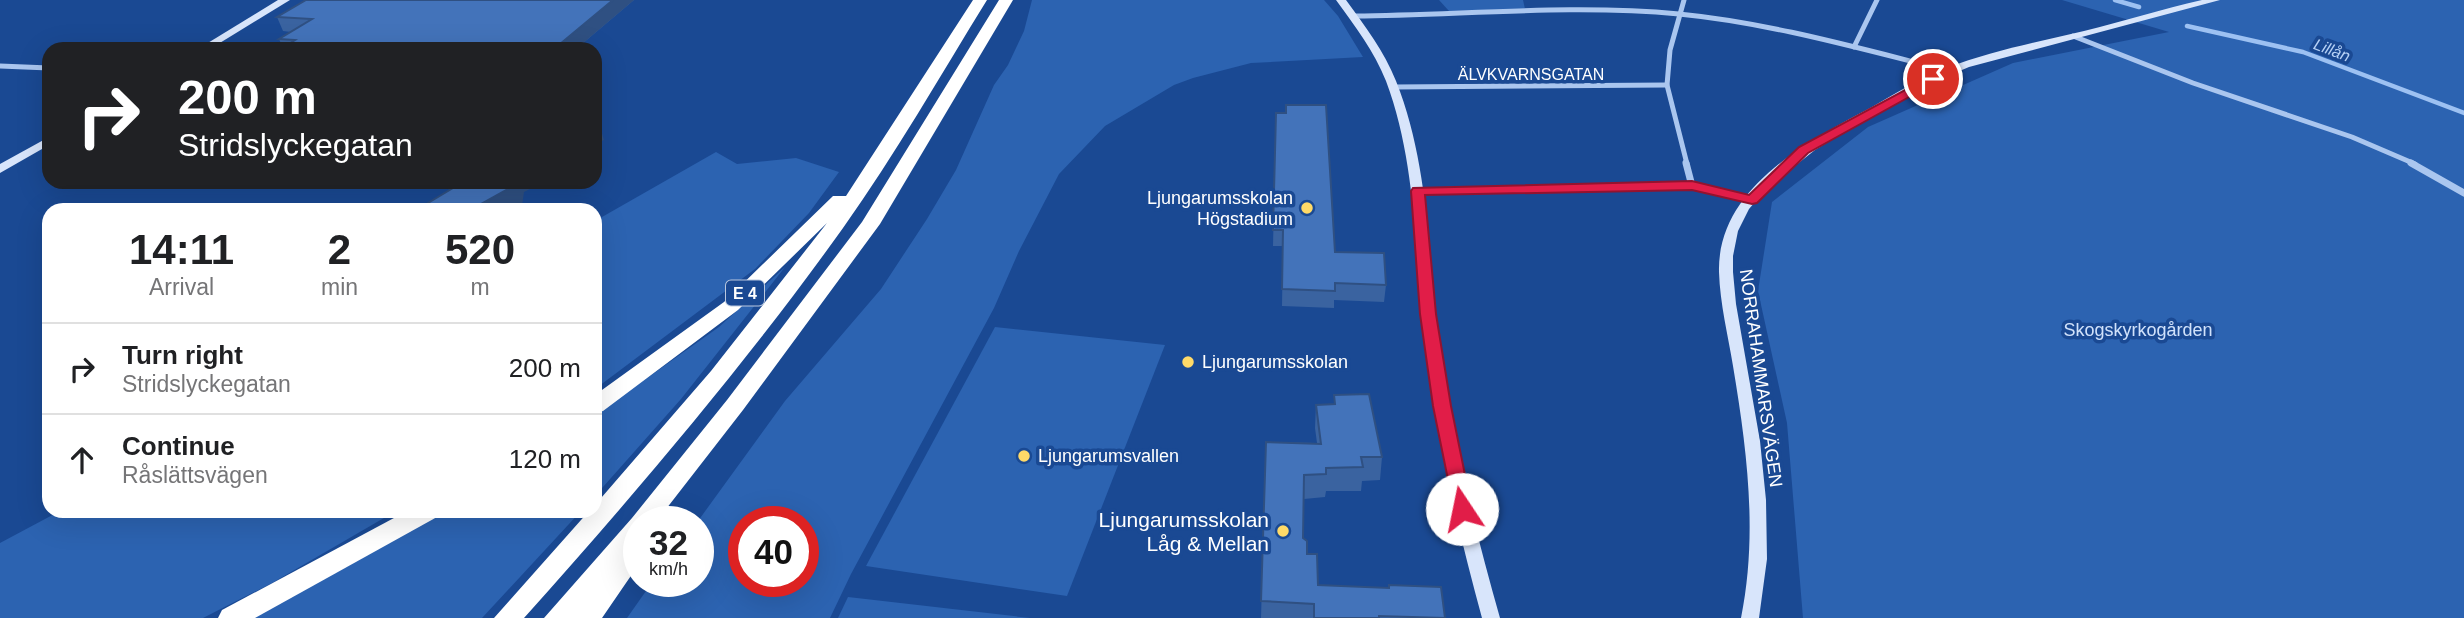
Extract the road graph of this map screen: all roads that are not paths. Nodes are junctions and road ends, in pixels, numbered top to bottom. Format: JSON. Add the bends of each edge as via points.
{"nodes":[{"id":1,"x":285,"y":0,"type":"edge"},
{"id":2,"x":981,"y":0,"type":"edge"},
{"id":3,"x":1006,"y":0,"type":"edge"},
{"id":4,"x":1341,"y":0,"type":"edge"},
{"id":5,"x":1684,"y":0,"type":"edge"},
{"id":6,"x":1877,"y":0,"type":"edge"},
{"id":7,"x":2215,"y":0,"type":"edge"},
{"id":8,"x":1680,"y":14,"type":"junction"},
{"id":9,"x":1355,"y":16,"type":"junction"},
{"id":10,"x":2073,"y":36,"type":"junction"},
{"id":11,"x":215,"y":42,"type":"edge"},
{"id":12,"x":1854,"y":47,"type":"junction"},
{"id":13,"x":0,"y":66,"type":"edge"},
{"id":14,"x":42,"y":68,"type":"edge"},
{"id":15,"x":1950,"y":71,"type":"junction"},
{"id":16,"x":1667,"y":85,"type":"junction"},
{"id":17,"x":1394,"y":87,"type":"junction"},
{"id":18,"x":42,"y":144,"type":"edge"},
{"id":19,"x":878,"y":161,"type":"junction"},
{"id":20,"x":0,"y":169,"type":"edge"},
{"id":21,"x":1692,"y":186,"type":"junction"},
{"id":22,"x":1418,"y":191,"type":"junction"},
{"id":23,"x":2464,"y":193,"type":"edge"},
{"id":24,"x":1752,"y":200,"type":"junction"},
{"id":25,"x":602,"y":401,"type":"edge"},
{"id":26,"x":735,"y":405,"type":"junction"},
{"id":27,"x":654,"y":506,"type":"edge"},
{"id":28,"x":665,"y":506,"type":"edge"},
{"id":29,"x":602,"y":515,"type":"edge"},
{"id":30,"x":415,"y":518,"type":"edge"},
{"id":31,"x":599,"y":518,"type":"edge"},
{"id":32,"x":623,"y":543,"type":"edge"},
{"id":33,"x":623,"y":567,"type":"edge"},
{"id":34,"x":232,"y":618,"type":"edge"},
{"id":35,"x":508,"y":618,"type":"edge"},
{"id":36,"x":558,"y":618,"type":"edge"},
{"id":37,"x":587,"y":618,"type":"edge"},
{"id":38,"x":1491,"y":618,"type":"edge"},
{"id":39,"x":1750,"y":618,"type":"edge"}],
"edges":[{"from":1,"to":11,"type":"street"},
{"from":2,"to":19,"type":"highway","number":"E 4"},
{"from":3,"to":26,"type":"highway","via":[[870,224]]},
{"from":4,"to":9,"type":"street"},
{"from":5,"to":8,"type":"street"},
{"from":6,"to":12,"type":"street"},
{"from":7,"to":10,"type":"street","name":"NORRAHAMMARSVÄGEN"},
{"from":8,"to":9,"type":"street"},
{"from":8,"to":12,"type":"street"},
{"from":8,"to":16,"type":"street"},
{"from":9,"to":17,"type":"street"},
{"from":10,"to":15,"type":"street","name":"NORRAHAMMARSVÄGEN"},
{"from":10,"to":23,"type":"street","via":[[2193,84],[2366,140]]},
{"from":12,"to":15,"type":"street"},
{"from":13,"to":14,"type":"street"},
{"from":15,"to":24,"type":"street","name":"NORRAHAMMARSVÄGEN","via":[[1804,150]]},
{"from":16,"to":17,"type":"street","name":"ÄLVKVARNSGATAN"},
{"from":16,"to":21,"type":"street"},
{"from":17,"to":22,"type":"street","via":[[1406,122]]},
{"from":18,"to":20,"type":"street"},
{"from":19,"to":25,"type":"highway","number":"E 4","via":[[730,306]]},
{"from":19,"to":29,"type":"highway","via":[[831,231],[728,365]]},
{"from":21,"to":22,"type":"street"},
{"from":21,"to":24,"type":"street"},
{"from":22,"to":38,"type":"street","via":[[1424,281],[1442,406],[1462,509]]},
{"from":24,"to":39,"type":"street","name":"NORRAHAMMARSVÄGEN","via":[[1734,223],[1726,257],[1731,320],[1759,497],[1760,554]]},
{"from":26,"to":27,"type":"highway"},
{"from":26,"to":28,"type":"highway"},
{"from":30,"to":34,"type":"highway"},
{"from":31,"to":35,"type":"highway"},
{"from":32,"to":36,"type":"highway"},
{"from":33,"to":37,"type":"highway"}]}
